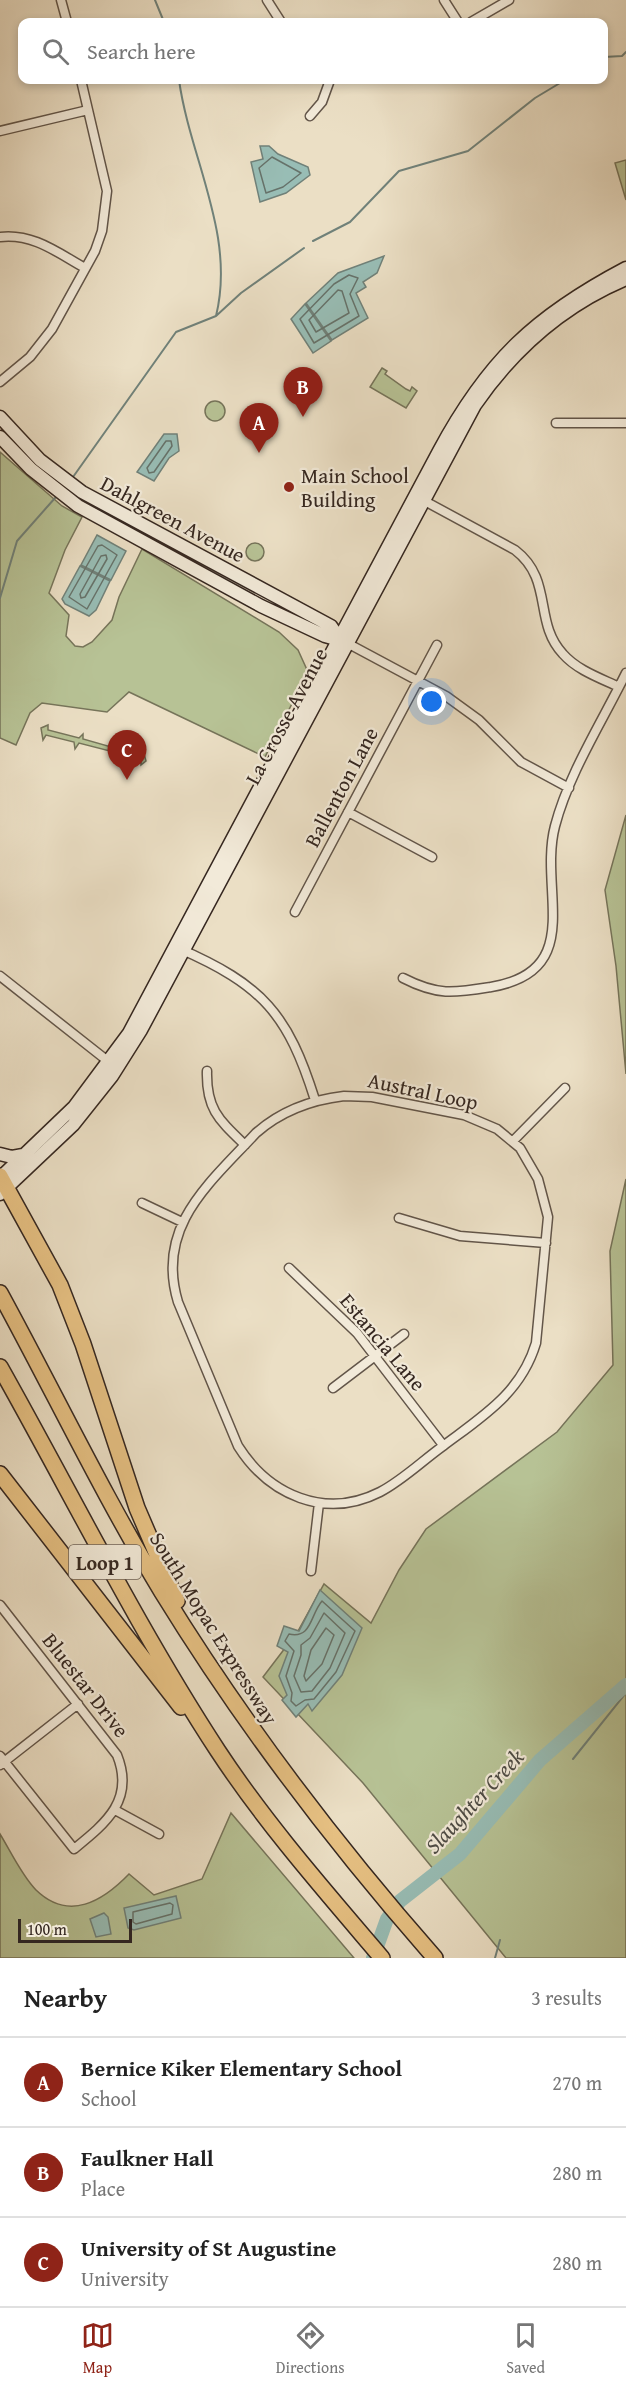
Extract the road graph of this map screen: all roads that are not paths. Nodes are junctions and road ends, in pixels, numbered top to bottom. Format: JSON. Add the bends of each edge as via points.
{"nodes":[{"id":1,"x":62,"y":0,"type":"edge"},
{"id":2,"x":267,"y":0,"type":"edge"},
{"id":3,"x":444,"y":0,"type":"edge"},
{"id":4,"x":509,"y":0,"type":"edge"},
{"id":5,"x":66,"y":18,"type":"edge"},
{"id":6,"x":278,"y":18,"type":"edge"},
{"id":7,"x":455,"y":18,"type":"edge"},
{"id":8,"x":478,"y":18,"type":"edge"},
{"id":9,"x":82,"y":84,"type":"edge"},
{"id":10,"x":329,"y":84,"type":"edge"},
{"id":11,"x":88,"y":110,"type":"junction"},
{"id":12,"x":310,"y":116,"type":"dead end"},
{"id":13,"x":0,"y":131,"type":"edge"},
{"id":14,"x":0,"y":237,"type":"edge"},
{"id":15,"x":85,"y":268,"type":"junction"},
{"id":16,"x":626,"y":268,"type":"edge"},
{"id":17,"x":626,"y":279,"type":"edge"},
{"id":18,"x":502,"y":362,"type":"junction"},
{"id":19,"x":0,"y":382,"type":"edge"},
{"id":20,"x":0,"y":417,"type":"edge"},
{"id":21,"x":556,"y":423,"type":"dead end"},
{"id":22,"x":626,"y":423,"type":"edge"},
{"id":23,"x":0,"y":437,"type":"edge"},
{"id":24,"x":419,"y":498,"type":"junction"},
{"id":25,"x":343,"y":640,"type":"junction"},
{"id":26,"x":437,"y":645,"type":"dead end"},
{"id":27,"x":626,"y":673,"type":"edge"},
{"id":28,"x":418,"y":680,"type":"junction"},
{"id":29,"x":619,"y":687,"type":"junction"},
{"id":30,"x":569,"y":788,"type":"junction"},
{"id":31,"x":348,"y":812,"type":"junction"},
{"id":32,"x":432,"y":857,"type":"dead end"},
{"id":33,"x":295,"y":912,"type":"dead end"},
{"id":34,"x":180,"y":949,"type":"junction"},
{"id":35,"x":0,"y":976,"type":"edge"},
{"id":36,"x":403,"y":978,"type":"dead end"},
{"id":37,"x":109,"y":1062,"type":"junction"},
{"id":38,"x":207,"y":1071,"type":"dead end"},
{"id":39,"x":565,"y":1088,"type":"dead end"},
{"id":40,"x":315,"y":1100,"type":"junction"},
{"id":41,"x":513,"y":1141,"type":"junction"},
{"id":42,"x":245,"y":1145,"type":"junction"},
{"id":43,"x":0,"y":1154,"type":"edge"},
{"id":44,"x":23,"y":1155,"type":"junction"},
{"id":45,"x":1,"y":1182,"type":"edge"},
{"id":46,"x":142,"y":1203,"type":"dead end"},
{"id":47,"x":399,"y":1218,"type":"dead end"},
{"id":48,"x":182,"y":1222,"type":"junction"},
{"id":49,"x":546,"y":1243,"type":"junction"},
{"id":50,"x":289,"y":1268,"type":"dead end"},
{"id":51,"x":0,"y":1293,"type":"edge"},
{"id":52,"x":404,"y":1334,"type":"dead end"},
{"id":53,"x":375,"y":1356,"type":"junction"},
{"id":54,"x":0,"y":1367,"type":"edge"},
{"id":55,"x":333,"y":1388,"type":"dead end"},
{"id":56,"x":443,"y":1445,"type":"junction"},
{"id":57,"x":0,"y":1474,"type":"edge"},
{"id":58,"x":319,"y":1503,"type":"junction"},
{"id":59,"x":311,"y":1571,"type":"dead end"},
{"id":60,"x":0,"y":1605,"type":"edge"},
{"id":61,"x":196,"y":1645,"type":"junction"},
{"id":62,"x":78,"y":1704,"type":"junction"},
{"id":63,"x":219,"y":1753,"type":"junction"},
{"id":64,"x":2,"y":1761,"type":"edge"},
{"id":65,"x":115,"y":1810,"type":"junction"},
{"id":66,"x":159,"y":1834,"type":"dead end"},
{"id":67,"x":382,"y":1958,"type":"edge"},
{"id":68,"x":435,"y":1958,"type":"edge"}],
"edges":[{"from":1,"to":5,"type":"street"},
{"from":2,"to":6,"type":"street"},
{"from":3,"to":7,"type":"street"},
{"from":4,"to":8,"type":"street"},
{"from":9,"to":11,"type":"street"},
{"from":10,"to":12,"type":"street","via":[[322,102]]},
{"from":11,"to":13,"type":"street"},
{"from":11,"to":15,"type":"street","via":[[107,202],[102,231]]},
{"from":14,"to":15,"type":"street","via":[[39,242]]},
{"from":15,"to":19,"type":"street","via":[[41,345]]},
{"from":16,"to":18,"type":"street","name":"La Crosse Avenue","via":[[555,309]]},
{"from":17,"to":18,"type":"street","name":"La Crosse Avenue","via":[[564,314]]},
{"from":18,"to":24,"type":"street","name":"La Crosse Avenue","via":[[459,413]]},
{"from":20,"to":25,"type":"street","name":"Dahlgreen Avenue","via":[[40,460],[82,492],[331,626]]},
{"from":21,"to":22,"type":"street"},
{"from":23,"to":25,"type":"street","name":"Dahlgreen Avenue","via":[[31,470],[78,506],[261,606],[325,636]]},
{"from":24,"to":25,"type":"street","name":"La Crosse Avenue"},
{"from":24,"to":29,"type":"street","via":[[527,560],[538,578],[549,632],[558,649],[578,666]]},
{"from":25,"to":28,"type":"street","name":"Dahlgreen Avenue"},
{"from":25,"to":34,"type":"street","name":"La Crosse Avenue"},
{"from":26,"to":28,"type":"street","name":"Ballenton Lane"},
{"from":27,"to":29,"type":"street"},
{"from":28,"to":30,"type":"street","name":"Dahlgreen Avenue","via":[[470,713],[520,762]]},
{"from":28,"to":31,"type":"street","name":"Ballenton Lane"},
{"from":29,"to":30,"type":"street"},
{"from":30,"to":36,"type":"street","via":[[557,817],[551,850],[554,931],[547,953],[538,965],[513,982],[454,993],[429,990]]},
{"from":31,"to":32,"type":"street"},
{"from":31,"to":33,"type":"street","name":"Ballenton Lane"},
{"from":34,"to":37,"type":"street","name":"La Crosse Avenue"},
{"from":34,"to":40,"type":"street","via":[[236,979],[268,1004],[296,1045]]},
{"from":34,"to":45,"type":"street","name":"La Crosse Avenue","via":[[141,1030],[112,1076],[73,1125]]},
{"from":35,"to":37,"type":"street"},
{"from":37,"to":44,"type":"street","name":"La Crosse Avenue","via":[[66,1116]]},
{"from":38,"to":42,"type":"street","via":[[207,1094],[215,1114]]},
{"from":39,"to":41,"type":"street"},
{"from":40,"to":41,"type":"street","name":"Austral Loop","via":[[365,1096],[464,1115],[488,1124]]},
{"from":40,"to":42,"type":"street","name":"Austral Loop","via":[[268,1123]]},
{"from":41,"to":49,"type":"street","name":"Austral Loop","via":[[534,1168],[543,1190],[548,1216]]},
{"from":42,"to":48,"type":"street","name":"Austral Loop","via":[[196,1199]]},
{"from":43,"to":44,"type":"street"},
{"from":44,"to":45,"type":"street","name":"La Crosse Avenue"},
{"from":45,"to":61,"type":"highway","via":[[60,1286],[137,1508]]},
{"from":46,"to":48,"type":"street"},
{"from":47,"to":49,"type":"street","via":[[460,1236]]},
{"from":48,"to":58,"type":"street","name":"Austral Loop","via":[[173,1250],[175,1292],[238,1446],[250,1464],[273,1485]]},
{"from":49,"to":56,"type":"street","name":"Austral Loop","via":[[539,1321],[530,1361],[504,1400]]},
{"from":50,"to":53,"type":"street","name":"Estancia Lane","via":[[351,1326]]},
{"from":51,"to":61,"type":"highway","name":"South Mopac Expressway","number":"Loop 1","via":[[161,1591]]},
{"from":52,"to":53,"type":"street"},
{"from":53,"to":55,"type":"street"},
{"from":53,"to":56,"type":"street","name":"Estancia Lane"},
{"from":54,"to":63,"type":"highway","number":"Loop 1","via":[[141,1626]]},
{"from":56,"to":58,"type":"street","name":"Austral Loop","via":[[393,1485],[375,1494],[357,1502]]},
{"from":57,"to":63,"type":"highway"},
{"from":58,"to":59,"type":"street"},
{"from":60,"to":62,"type":"street","name":"Bluestar Drive"},
{"from":61,"to":68,"type":"highway","name":"South Mopac Expressway","number":"Loop 1","via":[[284,1774],[374,1889]]},
{"from":62,"to":64,"type":"street"},
{"from":62,"to":65,"type":"street","name":"Bluestar Drive","via":[[120,1762],[122,1786]]},
{"from":63,"to":67,"type":"highway","number":"Loop 1","via":[[308,1870]]},
{"from":64,"to":65,"type":"street","name":"Bluestar Drive","via":[[74,1849],[105,1824]]},
{"from":65,"to":66,"type":"street"}]}
